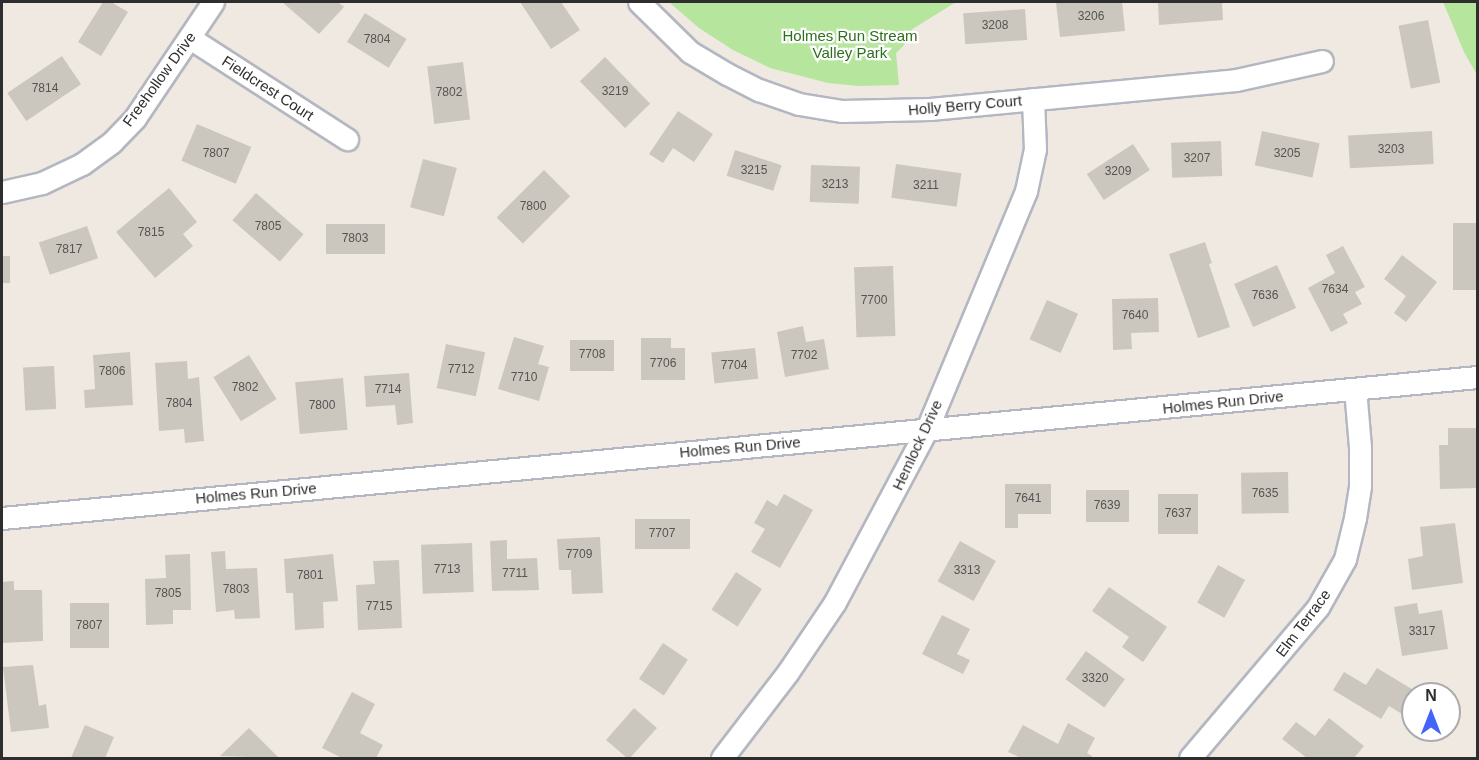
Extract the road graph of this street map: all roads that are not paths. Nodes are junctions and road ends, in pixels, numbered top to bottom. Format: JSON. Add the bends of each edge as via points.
{"nodes":[{"id":1,"x":213,"y":2,"type":"edge"},
{"id":2,"x":639,"y":2,"type":"edge"},
{"id":3,"x":190,"y":38,"type":"junction"},
{"id":4,"x":1322,"y":61,"type":"dead end"},
{"id":5,"x":1033,"y":99,"type":"junction"},
{"id":6,"x":347,"y":139,"type":"dead end"},
{"id":7,"x":2,"y":192,"type":"edge"},
{"id":8,"x":1478,"y":377,"type":"edge"},
{"id":9,"x":1355,"y":389,"type":"junction"},
{"id":10,"x":927,"y":429,"type":"junction"},
{"id":11,"x":2,"y":518,"type":"edge"},
{"id":12,"x":722,"y":759,"type":"edge"},
{"id":13,"x":1190,"y":759,"type":"edge"}],
"edges":[{"from":1,"to":3,"type":"street","name":"Freehollow Drive"},
{"from":2,"to":5,"type":"street","name":"Holly Berry Court","via":[[690,52],[759,90],[799,104],[881,112]]},
{"from":3,"to":6,"type":"street","name":"Fieldcrest Court"},
{"from":3,"to":7,"type":"street","name":"Freehollow Drive","via":[[135,118],[112,142],[82,164],[42,183]]},
{"from":4,"to":5,"type":"street","name":"Holly Berry Court","via":[[1236,80]]},
{"from":5,"to":10,"type":"street","name":"Hemlock Drive","via":[[1035,149],[1026,191]]},
{"from":8,"to":9,"type":"street","name":"Holmes Run Drive"},
{"from":9,"to":10,"type":"street","name":"Holmes Run Drive"},
{"from":9,"to":13,"type":"street","name":"Elm Terrace","via":[[1360,486],[1344,559],[1318,608]]},
{"from":10,"to":11,"type":"street","name":"Holmes Run Drive"},
{"from":10,"to":12,"type":"street","name":"Hemlock Drive","via":[[835,602]]}]}
